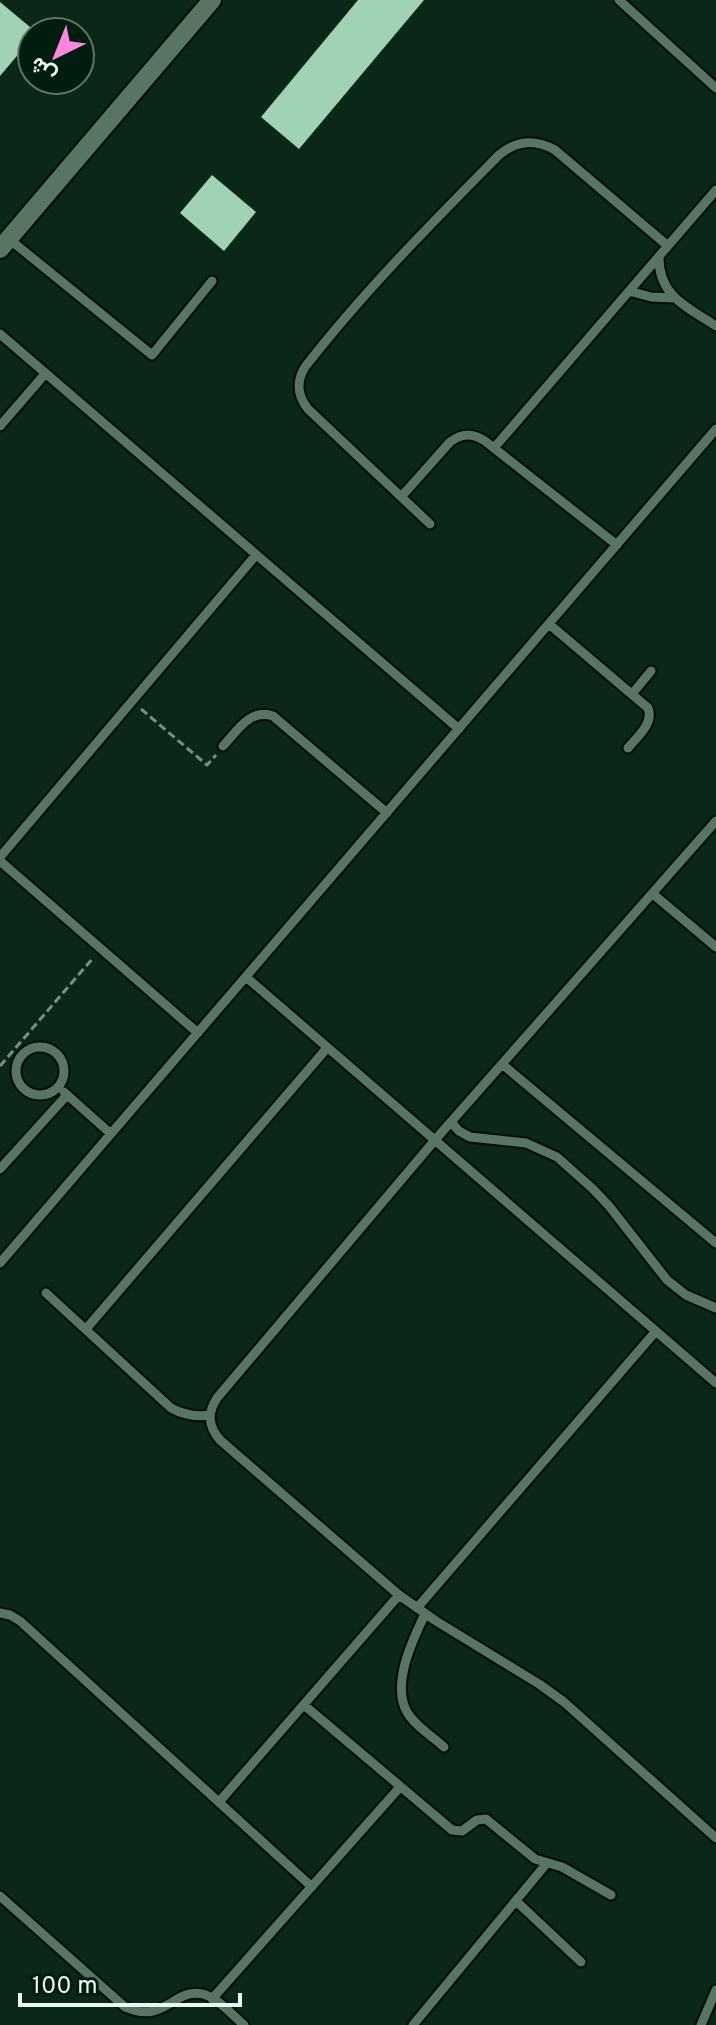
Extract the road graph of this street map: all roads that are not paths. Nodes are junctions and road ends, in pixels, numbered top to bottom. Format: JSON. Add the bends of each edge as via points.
{"nodes":[{"id":1,"x":212,"y":0,"type":"edge"},
{"id":2,"x":619,"y":0,"type":"edge"},
{"id":3,"x":716,"y":88,"type":"edge"},
{"id":4,"x":716,"y":190,"type":"edge"},
{"id":5,"x":4,"y":244,"type":"edge"},
{"id":6,"x":668,"y":246,"type":"junction"},
{"id":7,"x":659,"y":256,"type":"junction"},
{"id":8,"x":212,"y":281,"type":"dead end"},
{"id":9,"x":629,"y":291,"type":"junction"},
{"id":10,"x":675,"y":298,"type":"junction"},
{"id":11,"x":716,"y":326,"type":"edge"},
{"id":12,"x":2,"y":340,"type":"edge"},
{"id":13,"x":45,"y":374,"type":"junction"},
{"id":14,"x":0,"y":426,"type":"edge"},
{"id":15,"x":716,"y":429,"type":"edge"},
{"id":16,"x":494,"y":448,"type":"junction"},
{"id":17,"x":401,"y":497,"type":"junction"},
{"id":18,"x":430,"y":524,"type":"dead end"},
{"id":19,"x":617,"y":545,"type":"junction"},
{"id":20,"x":256,"y":555,"type":"junction"},
{"id":21,"x":549,"y":624,"type":"junction"},
{"id":22,"x":651,"y":671,"type":"dead end"},
{"id":23,"x":632,"y":694,"type":"junction"},
{"id":24,"x":459,"y":729,"type":"junction"},
{"id":25,"x":223,"y":746,"type":"road end"},
{"id":26,"x":628,"y":748,"type":"dead end"},
{"id":27,"x":387,"y":813,"type":"junction"},
{"id":28,"x":716,"y":821,"type":"edge"},
{"id":29,"x":0,"y":859,"type":"edge"},
{"id":30,"x":653,"y":894,"type":"junction"},
{"id":31,"x":716,"y":947,"type":"edge"},
{"id":32,"x":246,"y":977,"type":"junction"},
{"id":33,"x":198,"y":1033,"type":"junction"},
{"id":34,"x":327,"y":1048,"type":"junction"},
{"id":35,"x":502,"y":1064,"type":"junction"},
{"id":36,"x":58,"y":1088,"type":"junction"},
{"id":37,"x":67,"y":1095,"type":"junction"},
{"id":38,"x":451,"y":1122,"type":"junction"},
{"id":39,"x":111,"y":1134,"type":"junction"},
{"id":40,"x":435,"y":1140,"type":"junction"},
{"id":41,"x":0,"y":1169,"type":"edge"},
{"id":42,"x":716,"y":1243,"type":"edge"},
{"id":43,"x":0,"y":1263,"type":"edge"},
{"id":44,"x":46,"y":1293,"type":"dead end"},
{"id":45,"x":716,"y":1308,"type":"edge"},
{"id":46,"x":86,"y":1329,"type":"junction"},
{"id":47,"x":656,"y":1331,"type":"junction"},
{"id":48,"x":716,"y":1383,"type":"edge"},
{"id":49,"x":209,"y":1415,"type":"junction"},
{"id":50,"x":399,"y":1595,"type":"junction"},
{"id":51,"x":421,"y":1611,"type":"junction"},
{"id":52,"x":0,"y":1613,"type":"edge"},
{"id":53,"x":304,"y":1705,"type":"junction"},
{"id":54,"x":444,"y":1747,"type":"dead end"},
{"id":55,"x":400,"y":1787,"type":"junction"},
{"id":56,"x":219,"y":1802,"type":"junction"},
{"id":57,"x":716,"y":1838,"type":"edge"},
{"id":58,"x":547,"y":1863,"type":"junction"},
{"id":59,"x":312,"y":1887,"type":"junction"},
{"id":60,"x":611,"y":1895,"type":"dead end"},
{"id":61,"x":0,"y":1896,"type":"edge"},
{"id":62,"x":516,"y":1901,"type":"junction"},
{"id":63,"x":581,"y":1962,"type":"dead end"},
{"id":64,"x":716,"y":1990,"type":"edge"},
{"id":65,"x":212,"y":1999,"type":"junction"},
{"id":66,"x":244,"y":2025,"type":"edge"},
{"id":67,"x":413,"y":2025,"type":"edge"},
{"id":68,"x":701,"y":2025,"type":"edge"}],
"edges":[{"from":1,"to":5,"type":"street"},
{"from":2,"to":3,"type":"lane"},
{"from":4,"to":6,"type":"lane"},
{"from":5,"to":8,"type":"lane","via":[[152,355]]},
{"from":6,"to":7,"type":"lane"},
{"from":6,"to":17,"type":"lane","via":[[555,150],[526,142],[499,155],[382,275],[301,375],[299,393],[308,409]]},
{"from":7,"to":9,"type":"lane"},
{"from":7,"to":10,"type":"lane","via":[[661,279]]},
{"from":9,"to":10,"type":"lane"},
{"from":9,"to":16,"type":"lane"},
{"from":10,"to":11,"type":"lane"},
{"from":12,"to":13,"type":"lane"},
{"from":13,"to":14,"type":"lane"},
{"from":13,"to":20,"type":"lane"},
{"from":15,"to":19,"type":"lane"},
{"from":16,"to":17,"type":"lane","via":[[471,435],[456,438]]},
{"from":16,"to":19,"type":"lane"},
{"from":17,"to":18,"type":"lane"},
{"from":19,"to":21,"type":"lane"},
{"from":20,"to":24,"type":"lane"},
{"from":20,"to":29,"type":"lane"},
{"from":21,"to":23,"type":"lane"},
{"from":21,"to":24,"type":"lane"},
{"from":22,"to":23,"type":"lane"},
{"from":23,"to":26,"type":"lane","via":[[651,716]]},
{"from":24,"to":27,"type":"lane"},
{"from":25,"to":27,"type":"lane","via":[[254,715],[273,716]]},
{"from":27,"to":32,"type":"lane"},
{"from":28,"to":30,"type":"lane"},
{"from":29,"to":33,"type":"lane"},
{"from":30,"to":31,"type":"lane"},
{"from":30,"to":35,"type":"lane"},
{"from":32,"to":33,"type":"lane"},
{"from":32,"to":34,"type":"lane"},
{"from":33,"to":39,"type":"lane"},
{"from":34,"to":40,"type":"lane"},
{"from":34,"to":46,"type":"lane"},
{"from":35,"to":38,"type":"lane"},
{"from":35,"to":42,"type":"lane"},
{"from":36,"to":36,"type":"lane","via":[[39,1095],[20,1085],[19,1051],[42,1047],[61,1057],[64,1078]]},
{"from":36,"to":37,"type":"lane"},
{"from":37,"to":39,"type":"lane"},
{"from":37,"to":41,"type":"lane"},
{"from":38,"to":40,"type":"lane"},
{"from":38,"to":45,"type":"lane","via":[[470,1137],[526,1143],[557,1157],[609,1206],[667,1280]]},
{"from":39,"to":43,"type":"lane"},
{"from":40,"to":47,"type":"lane"},
{"from":40,"to":49,"type":"lane","via":[[217,1398]]},
{"from":44,"to":46,"type":"lane"},
{"from":46,"to":49,"type":"lane","via":[[171,1408],[186,1415]]},
{"from":47,"to":48,"type":"lane"},
{"from":47,"to":51,"type":"lane"},
{"from":49,"to":50,"type":"lane","via":[[220,1440]]},
{"from":50,"to":51,"type":"lane"},
{"from":50,"to":53,"type":"lane"},
{"from":51,"to":54,"type":"lane","via":[[407,1653],[403,1700],[409,1715]]},
{"from":51,"to":57,"type":"lane","via":[[564,1702]]},
{"from":52,"to":56,"type":"lane","via":[[20,1621]]},
{"from":53,"to":55,"type":"lane"},
{"from":53,"to":56,"type":"lane"},
{"from":55,"to":58,"type":"lane","via":[[452,1830],[462,1831],[486,1819]]},
{"from":55,"to":59,"type":"lane"},
{"from":56,"to":59,"type":"lane"},
{"from":58,"to":60,"type":"lane"},
{"from":58,"to":62,"type":"lane"},
{"from":59,"to":65,"type":"lane"},
{"from":61,"to":65,"type":"lane","via":[[133,2011],[159,2012],[192,1994]]},
{"from":62,"to":63,"type":"lane"},
{"from":62,"to":67,"type":"lane"},
{"from":64,"to":68,"type":"lane"},
{"from":65,"to":66,"type":"lane"}]}
